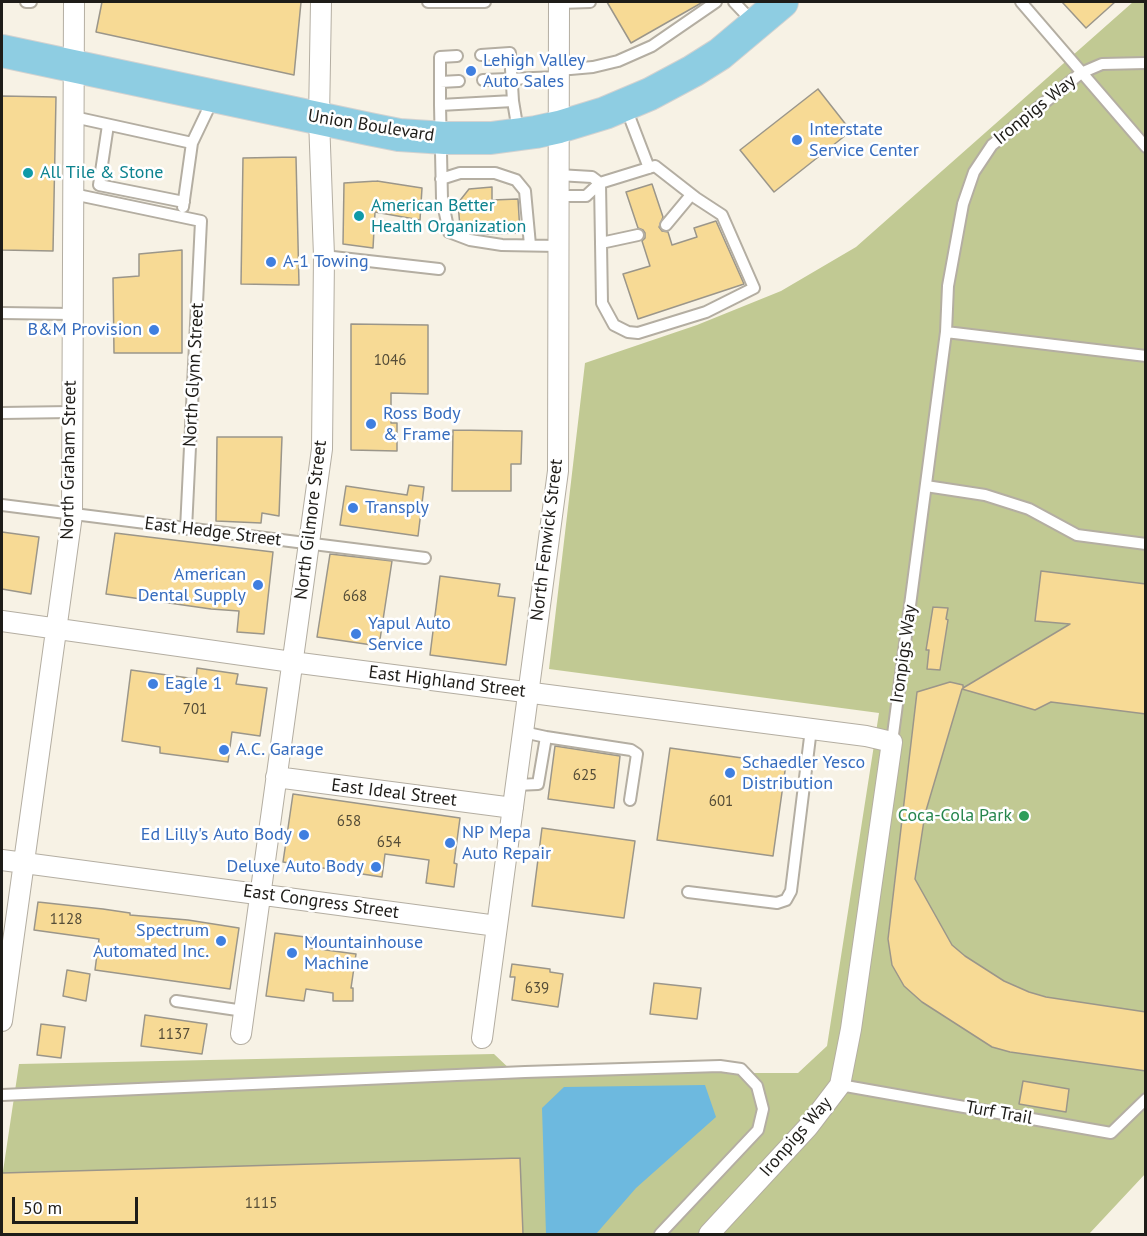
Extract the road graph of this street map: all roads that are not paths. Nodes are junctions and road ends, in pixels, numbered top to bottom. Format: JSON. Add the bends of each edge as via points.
{"nodes":[{"id":1,"x":26,"y":2,"type":"edge"},
{"id":2,"x":31,"y":2,"type":"edge"},
{"id":3,"x":74,"y":2,"type":"edge"},
{"id":4,"x":321,"y":2,"type":"edge"},
{"id":5,"x":428,"y":2,"type":"edge"},
{"id":6,"x":485,"y":2,"type":"edge"},
{"id":7,"x":559,"y":2,"type":"edge"},
{"id":8,"x":590,"y":2,"type":"edge"},
{"id":9,"x":716,"y":2,"type":"edge"},
{"id":10,"x":734,"y":2,"type":"edge"},
{"id":11,"x":782,"y":2,"type":"edge"},
{"id":12,"x":1021,"y":2,"type":"edge"},
{"id":13,"x":755,"y":24,"type":"junction"},
{"id":14,"x":2,"y":51,"type":"edge"},
{"id":15,"x":482,"y":55,"type":"dead end"},
{"id":16,"x":457,"y":56,"type":"dead end"},
{"id":17,"x":1146,"y":63,"type":"edge"},
{"id":18,"x":74,"y":67,"type":"junction"},
{"id":19,"x":1081,"y":73,"type":"junction"},
{"id":20,"x":559,"y":74,"type":"junction"},
{"id":21,"x":512,"y":79,"type":"junction"},
{"id":22,"x":483,"y":80,"type":"dead end"},
{"id":23,"x":459,"y":81,"type":"dead end"},
{"id":24,"x":440,"y":82,"type":"junction"},
{"id":25,"x":214,"y":96,"type":"junction"},
{"id":26,"x":513,"y":101,"type":"junction"},
{"id":27,"x":440,"y":105,"type":"junction"},
{"id":28,"x":625,"y":105,"type":"junction"},
{"id":29,"x":74,"y":117,"type":"junction"},
{"id":30,"x":319,"y":119,"type":"junction"},
{"id":31,"x":108,"y":125,"type":"junction"},
{"id":32,"x":559,"y":127,"type":"junction"},
{"id":33,"x":518,"y":134,"type":"junction"},
{"id":34,"x":440,"y":138,"type":"junction"},
{"id":35,"x":192,"y":143,"type":"junction"},
{"id":36,"x":1146,"y":147,"type":"edge"},
{"id":37,"x":649,"y":168,"type":"junction"},
{"id":38,"x":558,"y":176,"type":"junction"},
{"id":39,"x":441,"y":179,"type":"junction"},
{"id":40,"x":600,"y":183,"type":"junction"},
{"id":41,"x":73,"y":194,"type":"junction"},
{"id":42,"x":691,"y":195,"type":"junction"},
{"id":43,"x":558,"y":196,"type":"junction"},
{"id":44,"x":184,"y":202,"type":"junction"},
{"id":45,"x":182,"y":216,"type":"junction"},
{"id":46,"x":666,"y":225,"type":"dead end"},
{"id":47,"x":638,"y":235,"type":"dead end"},
{"id":48,"x":601,"y":243,"type":"junction"},
{"id":49,"x":530,"y":245,"type":"junction"},
{"id":50,"x":558,"y":246,"type":"junction"},
{"id":51,"x":324,"y":256,"type":"junction"},
{"id":52,"x":438,"y":269,"type":"dead end"},
{"id":53,"x":2,"y":313,"type":"edge"},
{"id":54,"x":72,"y":314,"type":"junction"},
{"id":55,"x":946,"y":332,"type":"junction"},
{"id":56,"x":1146,"y":357,"type":"edge"},
{"id":57,"x":71,"y":412,"type":"junction"},
{"id":58,"x":2,"y":413,"type":"edge"},
{"id":59,"x":926,"y":486,"type":"junction"},
{"id":60,"x":2,"y":505,"type":"edge"},
{"id":61,"x":72,"y":515,"type":"junction"},
{"id":62,"x":186,"y":529,"type":"junction"},
{"id":63,"x":309,"y":543,"type":"junction"},
{"id":64,"x":1146,"y":544,"type":"edge"},
{"id":65,"x":425,"y":558,"type":"dead end"},
{"id":66,"x":2,"y":621,"type":"edge"},
{"id":67,"x":56,"y":629,"type":"junction"},
{"id":68,"x":292,"y":662,"type":"junction"},
{"id":69,"x":528,"y":692,"type":"junction"},
{"id":70,"x":811,"y":729,"type":"junction"},
{"id":71,"x":523,"y":732,"type":"junction"},
{"id":72,"x":546,"y":737,"type":"junction"},
{"id":73,"x":892,"y":741,"type":"junction"},
{"id":74,"x":276,"y":777,"type":"junction"},
{"id":75,"x":516,"y":785,"type":"junction"},
{"id":76,"x":630,"y":800,"type":"dead end"},
{"id":77,"x":513,"y":808,"type":"junction"},
{"id":78,"x":2,"y":860,"type":"edge"},
{"id":79,"x":23,"y":863,"type":"junction"},
{"id":80,"x":688,"y":892,"type":"dead end"},
{"id":81,"x":259,"y":894,"type":"junction"},
{"id":82,"x":497,"y":926,"type":"junction"},
{"id":83,"x":176,"y":1001,"type":"dead end"},
{"id":84,"x":244,"y":1011,"type":"junction"},
{"id":85,"x":2,"y":1021,"type":"edge"},
{"id":86,"x":241,"y":1034,"type":"dead end"},
{"id":87,"x":482,"y":1038,"type":"dead end"},
{"id":88,"x":840,"y":1085,"type":"junction"},
{"id":89,"x":2,"y":1095,"type":"edge"},
{"id":90,"x":1146,"y":1099,"type":"edge"},
{"id":91,"x":660,"y":1234,"type":"edge"},
{"id":92,"x":709,"y":1234,"type":"edge"}],
"edges":[{"from":1,"to":2,"type":"lane"},
{"from":3,"to":18,"type":"street","name":"North Graham Street"},
{"from":4,"to":30,"type":"street","name":"North Gilmore Street"},
{"from":5,"to":6,"type":"lane"},
{"from":7,"to":8,"type":"lane"},
{"from":7,"to":20,"type":"street","name":"North Fenwick Street"},
{"from":9,"to":20,"type":"lane","via":[[652,45],[618,61]]},
{"from":10,"to":13,"type":"lane"},
{"from":11,"to":13,"type":"main road","name":"Union Boulevard"},
{"from":12,"to":19,"type":"lane"},
{"from":13,"to":28,"type":"main road","name":"Union Boulevard","via":[[693,71]]},
{"from":14,"to":18,"type":"main road","name":"Union Boulevard"},
{"from":15,"to":21,"type":"lane","via":[[510,53]]},
{"from":16,"to":24,"type":"lane","via":[[440,57]]},
{"from":17,"to":19,"type":"lane","via":[[1102,64]]},
{"from":18,"to":25,"type":"main road","name":"Union Boulevard"},
{"from":18,"to":29,"type":"street","name":"North Graham Street"},
{"from":19,"to":36,"type":"lane"},
{"from":19,"to":55,"type":"lane","name":"Ironpigs Way","via":[[992,145],[974,172],[956,235]]},
{"from":20,"to":21,"type":"lane"},
{"from":20,"to":32,"type":"street","name":"North Fenwick Street"},
{"from":21,"to":22,"type":"lane"},
{"from":21,"to":26,"type":"lane"},
{"from":23,"to":24,"type":"lane"},
{"from":24,"to":27,"type":"lane"},
{"from":25,"to":30,"type":"main road","name":"Union Boulevard"},
{"from":25,"to":35,"type":"lane"},
{"from":26,"to":27,"type":"lane"},
{"from":26,"to":33,"type":"lane"},
{"from":27,"to":34,"type":"lane"},
{"from":28,"to":32,"type":"main road","name":"Union Boulevard"},
{"from":28,"to":37,"type":"lane"},
{"from":29,"to":31,"type":"lane"},
{"from":29,"to":41,"type":"street","name":"North Graham Street"},
{"from":30,"to":34,"type":"main road","name":"Union Boulevard","via":[[399,135]]},
{"from":30,"to":51,"type":"street","name":"North Gilmore Street"},
{"from":31,"to":35,"type":"lane"},
{"from":31,"to":44,"type":"lane","via":[[99,185]]},
{"from":32,"to":33,"type":"main road","name":"Union Boulevard"},
{"from":32,"to":38,"type":"street","name":"North Fenwick Street"},
{"from":33,"to":34,"type":"main road","name":"Union Boulevard"},
{"from":34,"to":39,"type":"lane"},
{"from":35,"to":44,"type":"lane"},
{"from":37,"to":40,"type":"lane"},
{"from":37,"to":42,"type":"lane","via":[[655,166]]},
{"from":38,"to":40,"type":"lane","via":[[592,177]]},
{"from":38,"to":43,"type":"street","name":"North Fenwick Street"},
{"from":39,"to":49,"type":"lane","via":[[449,231],[470,240]]},
{"from":39,"to":49,"type":"lane","via":[[460,172],[495,173],[516,180],[525,191]]},
{"from":40,"to":43,"type":"lane","via":[[586,196]]},
{"from":40,"to":48,"type":"lane"},
{"from":41,"to":45,"type":"lane"},
{"from":41,"to":54,"type":"street","name":"North Graham Street"},
{"from":42,"to":46,"type":"lane"},
{"from":42,"to":48,"type":"lane","via":[[722,215],[754,288],[706,312],[638,333],[628,332],[614,325],[602,303]]},
{"from":43,"to":50,"type":"street","name":"North Fenwick Street"},
{"from":44,"to":45,"type":"lane"},
{"from":45,"to":62,"type":"lane","name":"North Glynn Street","via":[[201,221]]},
{"from":47,"to":48,"type":"lane"},
{"from":49,"to":50,"type":"lane"},
{"from":50,"to":69,"type":"street","name":"North Fenwick Street","via":[[558,471]]},
{"from":51,"to":52,"type":"lane"},
{"from":51,"to":63,"type":"street","name":"North Gilmore Street","via":[[322,449]]},
{"from":53,"to":54,"type":"lane"},
{"from":54,"to":57,"type":"street","name":"North Graham Street"},
{"from":55,"to":56,"type":"lane"},
{"from":55,"to":59,"type":"lane","name":"Ironpigs Way"},
{"from":57,"to":58,"type":"lane"},
{"from":57,"to":61,"type":"street","name":"North Graham Street"},
{"from":59,"to":64,"type":"lane","via":[[985,495],[1029,509],[1077,535]]},
{"from":59,"to":73,"type":"lane","name":"Ironpigs Way"},
{"from":60,"to":61,"type":"lane","name":"East Hedge Street"},
{"from":61,"to":62,"type":"lane","name":"East Hedge Street"},
{"from":61,"to":67,"type":"street","name":"North Graham Street"},
{"from":62,"to":63,"type":"lane","name":"East Hedge Street"},
{"from":63,"to":65,"type":"lane","name":"East Hedge Street"},
{"from":63,"to":68,"type":"street","name":"North Gilmore Street"},
{"from":66,"to":67,"type":"street","name":"East Highland Street"},
{"from":67,"to":68,"type":"street","name":"East Highland Street"},
{"from":67,"to":79,"type":"street","name":"North Graham Street"},
{"from":68,"to":69,"type":"street","name":"East Highland Street"},
{"from":68,"to":74,"type":"street","name":"North Gilmore Street"},
{"from":69,"to":70,"type":"street","name":"East Highland Street"},
{"from":69,"to":71,"type":"street","name":"North Fenwick Street"},
{"from":70,"to":73,"type":"street","name":"East Highland Street"},
{"from":70,"to":80,"type":"lane","via":[[786,900],[777,903]]},
{"from":71,"to":72,"type":"lane"},
{"from":71,"to":75,"type":"street","name":"North Fenwick Street"},
{"from":72,"to":75,"type":"lane","via":[[538,784]]},
{"from":72,"to":76,"type":"lane","via":[[637,754]]},
{"from":73,"to":88,"type":"street","name":"Ironpigs Way"},
{"from":74,"to":77,"type":"street","name":"East Ideal Street"},
{"from":74,"to":81,"type":"street","name":"North Gilmore Street"},
{"from":75,"to":77,"type":"street","name":"North Fenwick Street"},
{"from":77,"to":82,"type":"street","name":"North Fenwick Street"},
{"from":78,"to":79,"type":"street","name":"East Congress Street"},
{"from":79,"to":81,"type":"street","name":"East Congress Street"},
{"from":79,"to":85,"type":"street","name":"North Graham Street"},
{"from":81,"to":82,"type":"street","name":"East Congress Street"},
{"from":81,"to":84,"type":"street","name":"North Gilmore Street"},
{"from":82,"to":87,"type":"street","name":"North Fenwick Street"},
{"from":83,"to":84,"type":"lane"},
{"from":84,"to":86,"type":"street","name":"North Gilmore Street"},
{"from":88,"to":90,"type":"lane","name":"Turf Trail","via":[[1111,1133]]},
{"from":88,"to":92,"type":"street","name":"Ironpigs Way","via":[[808,1127]]},
{"from":89,"to":91,"type":"lane","via":[[537,1071],[720,1066],[741,1069],[757,1086],[763,1109],[758,1130]]}]}
